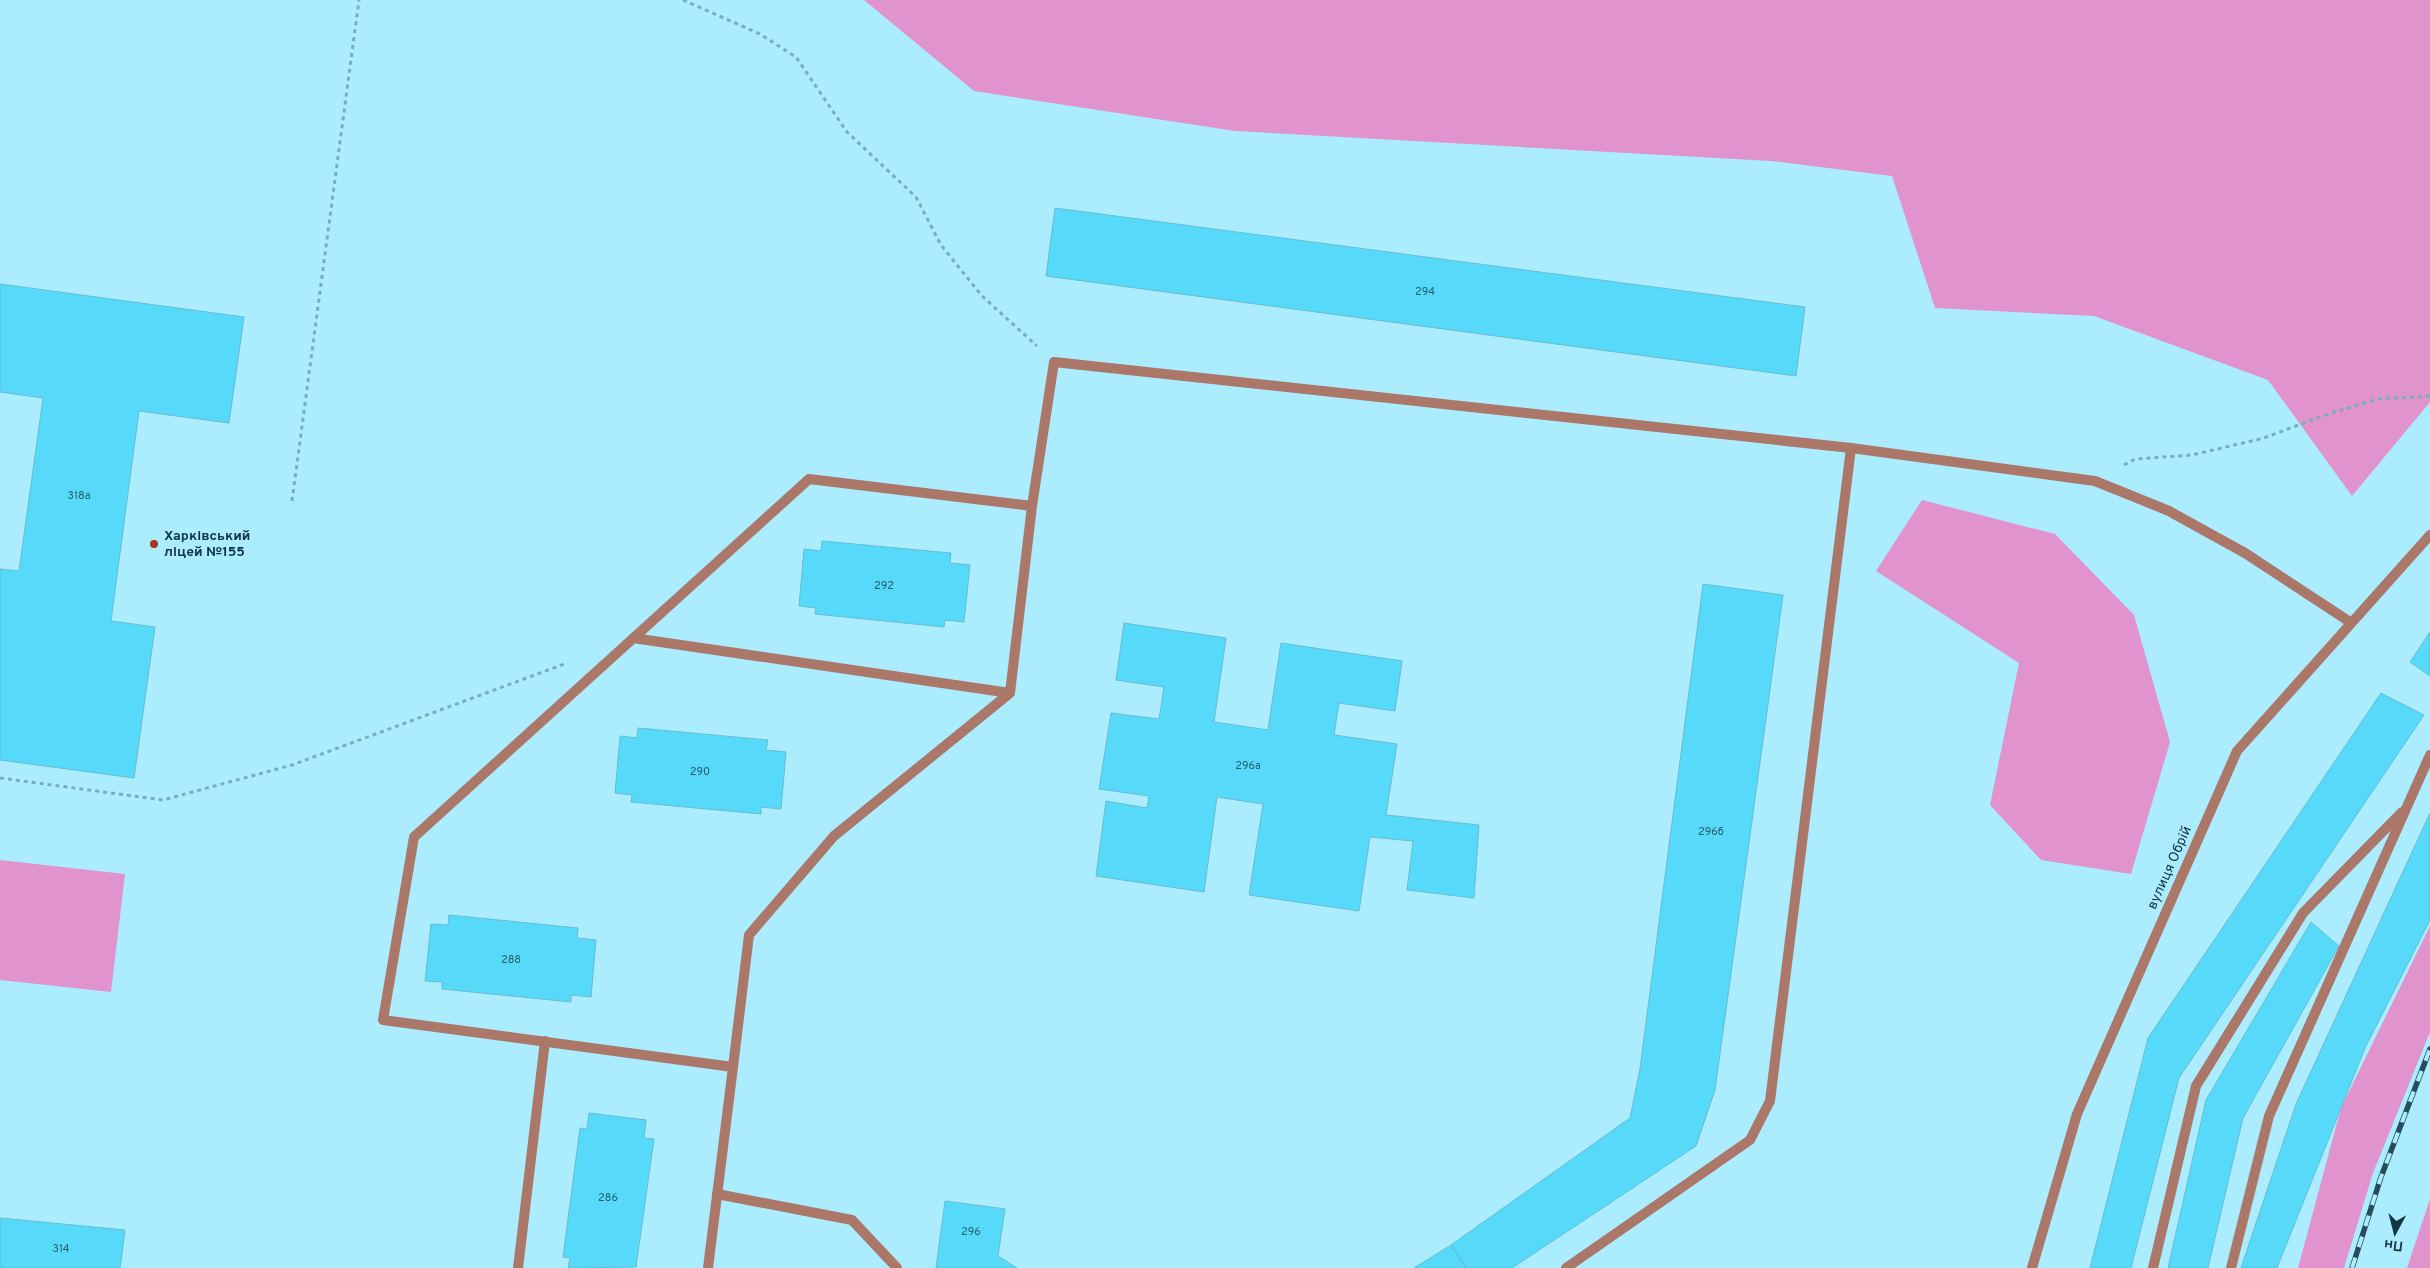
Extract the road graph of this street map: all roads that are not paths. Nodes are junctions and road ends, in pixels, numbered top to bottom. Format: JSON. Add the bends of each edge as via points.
{"nodes":[{"id":1,"x":1851,"y":448,"type":"junction"},
{"id":2,"x":1032,"y":506,"type":"junction"},
{"id":3,"x":2430,"y":535,"type":"edge"},
{"id":4,"x":2350,"y":622,"type":"junction"},
{"id":5,"x":633,"y":638,"type":"junction"},
{"id":6,"x":1010,"y":694,"type":"junction"},
{"id":7,"x":2430,"y":755,"type":"edge"},
{"id":8,"x":2408,"y":806,"type":"junction"},
{"id":9,"x":545,"y":1041,"type":"junction"},
{"id":10,"x":733,"y":1067,"type":"junction"},
{"id":11,"x":718,"y":1194,"type":"junction"},
{"id":12,"x":518,"y":1268,"type":"edge"},
{"id":13,"x":708,"y":1268,"type":"edge"},
{"id":14,"x":897,"y":1268,"type":"edge"},
{"id":15,"x":1566,"y":1268,"type":"edge"},
{"id":16,"x":2032,"y":1268,"type":"edge"},
{"id":17,"x":2153,"y":1268,"type":"edge"},
{"id":18,"x":2232,"y":1268,"type":"edge"}],
"edges":[{"from":1,"to":2,"type":"street","via":[[1054,362]]},
{"from":1,"to":4,"type":"street","via":[[2095,481],[2169,511],[2237,548]]},
{"from":1,"to":15,"type":"street","via":[[1770,1101],[1750,1140]]},
{"from":2,"to":5,"type":"street","via":[[809,479]]},
{"from":2,"to":6,"type":"street"},
{"from":3,"to":4,"type":"street","name":"вулиця Обрій"},
{"from":4,"to":16,"type":"street","name":"вулиця Обрій","via":[[2237,751],[2077,1114]]},
{"from":5,"to":6,"type":"street"},
{"from":5,"to":9,"type":"street","via":[[414,837],[383,1020]]},
{"from":6,"to":10,"type":"street","via":[[834,836],[749,935]]},
{"from":7,"to":8,"type":"street"},
{"from":8,"to":17,"type":"street","via":[[2303,913],[2196,1086]]},
{"from":8,"to":18,"type":"street","via":[[2269,1116]]},
{"from":9,"to":10,"type":"street"},
{"from":9,"to":12,"type":"street"},
{"from":10,"to":11,"type":"street"},
{"from":11,"to":13,"type":"street"},
{"from":11,"to":14,"type":"street","via":[[852,1220]]}]}
